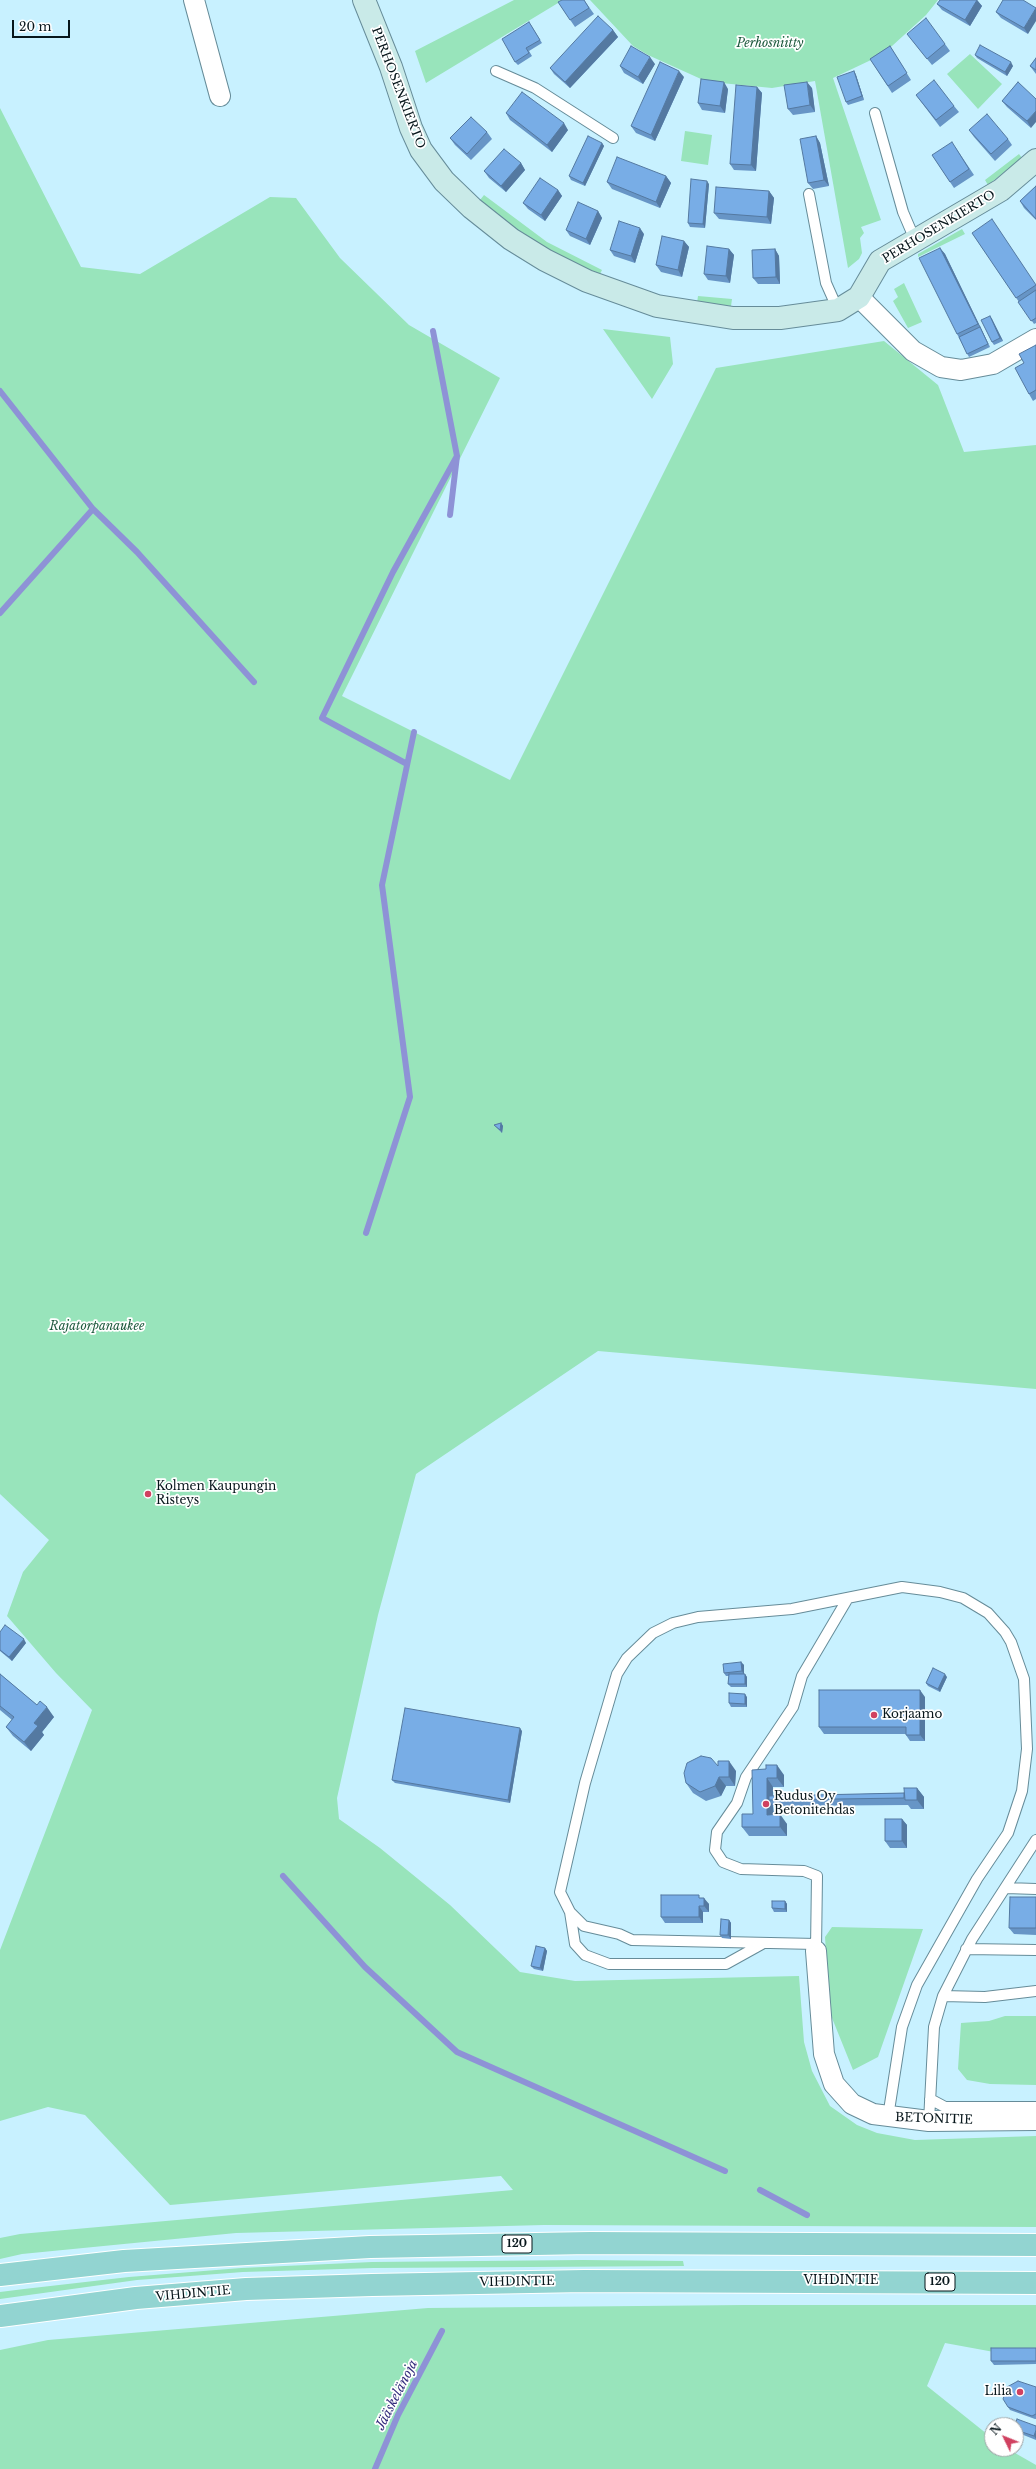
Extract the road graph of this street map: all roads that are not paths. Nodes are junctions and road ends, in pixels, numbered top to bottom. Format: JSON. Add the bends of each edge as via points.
{"nodes":[{"id":1,"x":194,"y":0,"type":"edge"},
{"id":2,"x":364,"y":0,"type":"edge"},
{"id":3,"x":496,"y":71,"type":"dead end"},
{"id":4,"x":220,"y":96,"type":"dead end"},
{"id":5,"x":875,"y":113,"type":"dead end"},
{"id":6,"x":613,"y":138,"type":"dead end"},
{"id":7,"x":1036,"y":160,"type":"edge"},
{"id":8,"x":809,"y":194,"type":"edge"},
{"id":9,"x":915,"y":240,"type":"junction"},
{"id":10,"x":859,"y":297,"type":"junction"},
{"id":11,"x":838,"y":310,"type":"junction"},
{"id":12,"x":1036,"y":340,"type":"edge"},
{"id":13,"x":848,"y":1598,"type":"junction"},
{"id":14,"x":1036,"y":1840,"type":"edge"},
{"id":15,"x":1006,"y":1888,"type":"junction"},
{"id":16,"x":1036,"y":1889,"type":"edge"},
{"id":17,"x":570,"y":1912,"type":"junction"},
{"id":18,"x":762,"y":1944,"type":"junction"},
{"id":19,"x":816,"y":1948,"type":"junction"},
{"id":20,"x":966,"y":1949,"type":"junction"},
{"id":21,"x":1036,"y":1950,"type":"edge"},
{"id":22,"x":1036,"y":1991,"type":"edge"},
{"id":23,"x":943,"y":1996,"type":"junction"},
{"id":24,"x":930,"y":2099,"type":"junction"},
{"id":25,"x":1036,"y":2106,"type":"edge"},
{"id":26,"x":888,"y":2118,"type":"junction"},
{"id":27,"x":1036,"y":2120,"type":"edge"},
{"id":28,"x":929,"y":2121,"type":"junction"},
{"id":29,"x":1036,"y":2245,"type":"edge"},
{"id":30,"x":0,"y":2275,"type":"edge"},
{"id":31,"x":1036,"y":2284,"type":"edge"},
{"id":32,"x":0,"y":2316,"type":"edge"}],
"edges":[{"from":1,"to":4,"type":"street"},
{"from":2,"to":11,"type":"street","name":"PERHOSENKIERTO","via":[[421,150],[444,181],[472,208],[511,239],[587,282],[657,306],[733,318],[780,318]]},
{"from":3,"to":6,"type":"lane","via":[[535,88]]},
{"from":5,"to":9,"type":"lane","via":[[903,212]]},
{"from":7,"to":9,"type":"street","name":"PERHOSENKIERTO","via":[[1001,190]]},
{"from":8,"to":11,"type":"lane","via":[[826,283]]},
{"from":9,"to":10,"type":"street","name":"PERHOSENKIERTO","via":[[880,261]]},
{"from":10,"to":11,"type":"street","name":"PERHOSENKIERTO"},
{"from":10,"to":12,"type":"street","via":[[913,351],[933,364],[946,368],[974,369],[993,364]]},
{"from":13,"to":17,"type":"lane","via":[[792,1609],[698,1617],[673,1623],[653,1633],[627,1658],[617,1674],[585,1784],[560,1892]]},
{"from":13,"to":19,"type":"lane","via":[[802,1676],[793,1707],[746,1777],[737,1803],[717,1832],[716,1850],[723,1862],[741,1869],[804,1871],[817,1876]]},
{"from":13,"to":26,"type":"lane","via":[[902,1587],[963,1598],[988,1613],[1005,1632],[1012,1642],[1024,1679],[1027,1749],[1022,1791],[1008,1833],[977,1879],[917,1984],[902,2027]]},
{"from":14,"to":15,"type":"lane"},
{"from":15,"to":16,"type":"lane"},
{"from":15,"to":20,"type":"lane"},
{"from":17,"to":18,"type":"lane","via":[[584,1926],[619,1934],[632,1940]]},
{"from":17,"to":18,"type":"lane","via":[[575,1944],[585,1955],[609,1964],[726,1964]]},
{"from":18,"to":19,"type":"lane"},
{"from":19,"to":26,"type":"street","name":"BETONITIE","via":[[824,2054],[834,2084],[852,2104]]},
{"from":20,"to":21,"type":"lane"},
{"from":20,"to":23,"type":"lane"},
{"from":22,"to":23,"type":"lane","via":[[985,1996]]},
{"from":23,"to":24,"type":"lane","via":[[934,2028]]},
{"from":24,"to":25,"type":"lane","via":[[945,2107]]},
{"from":24,"to":28,"type":"lane"},
{"from":26,"to":28,"type":"street","name":"BETONITIE"},
{"from":27,"to":28,"type":"street","name":"BETONITIE"},
{"from":29,"to":30,"type":"main road","number":"120","via":[[590,2243],[370,2247],[124,2261]]},
{"from":31,"to":32,"type":"main road","name":"VIHDINTIE","number":"120","via":[[584,2281],[372,2284],[246,2289],[136,2298]]}]}
